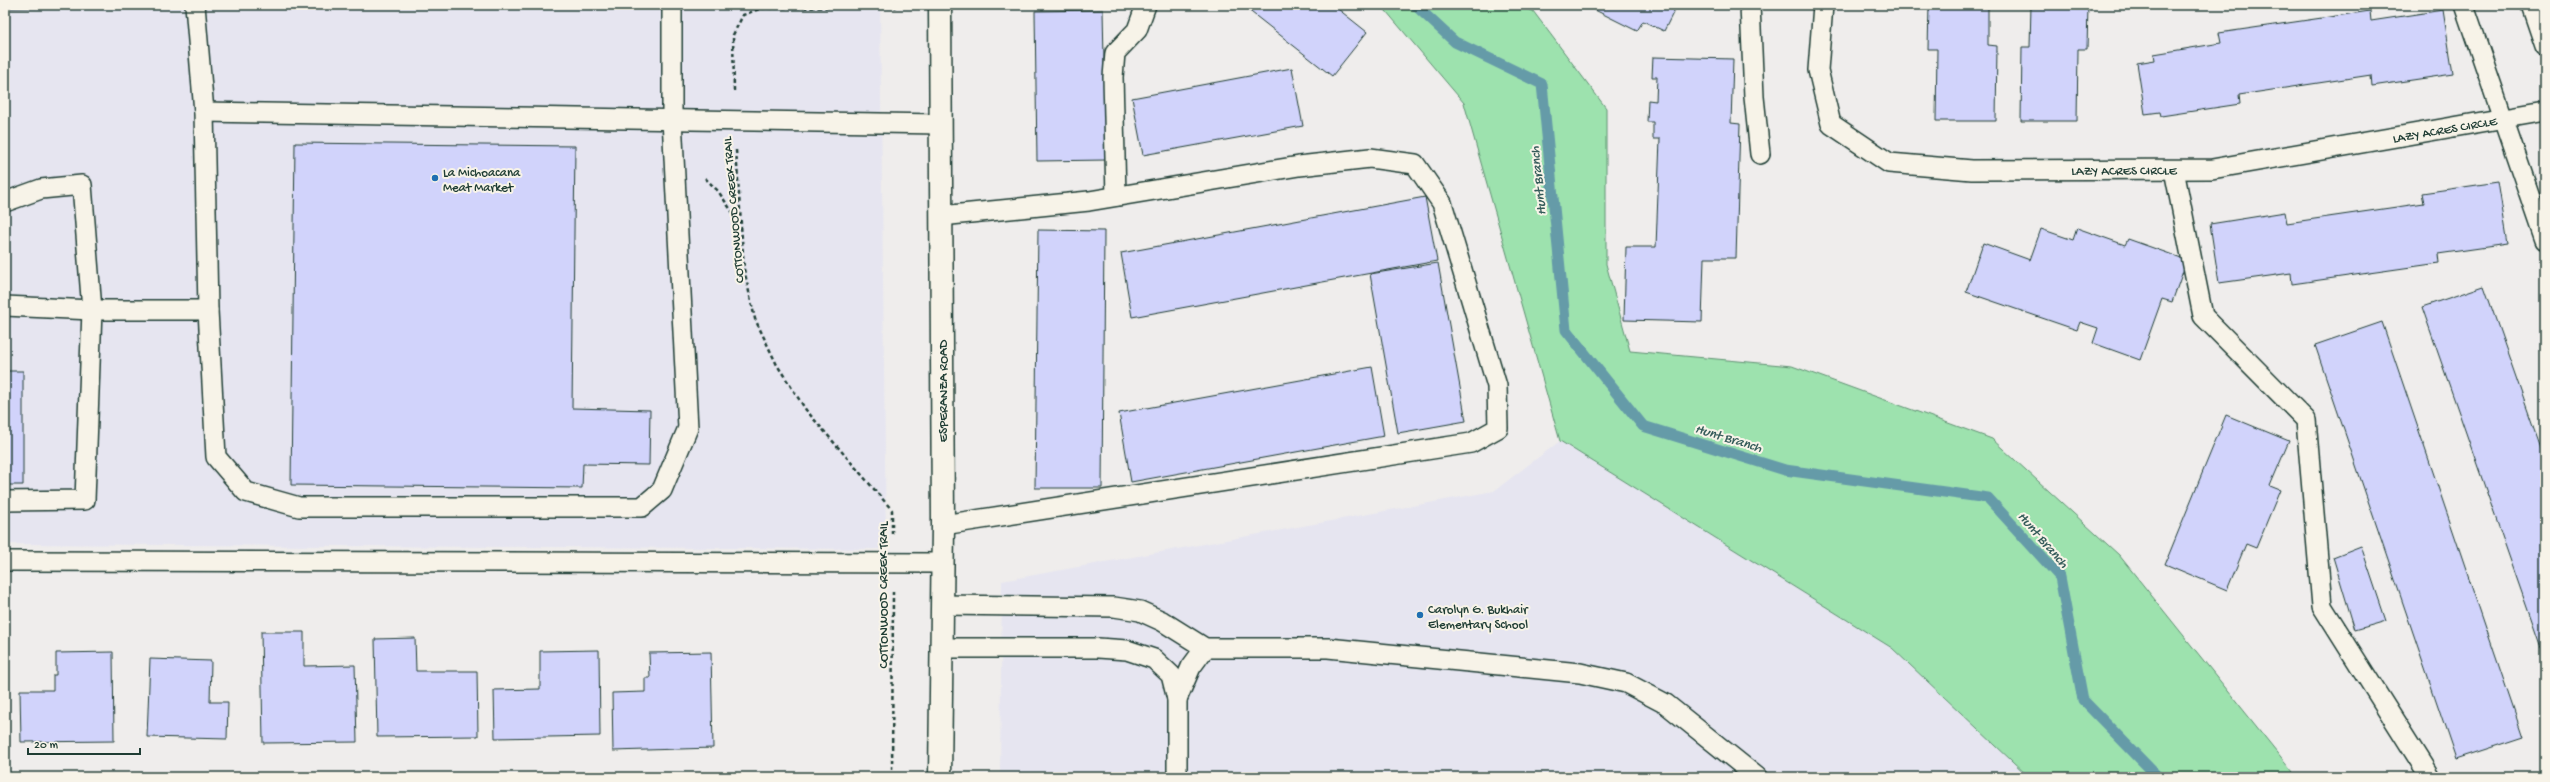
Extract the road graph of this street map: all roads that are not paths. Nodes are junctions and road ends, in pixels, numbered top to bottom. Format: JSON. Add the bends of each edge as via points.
{"nodes":[{"id":1,"x":195,"y":5,"type":"edge"},
{"id":2,"x":672,"y":5,"type":"edge"},
{"id":3,"x":940,"y":5,"type":"edge"},
{"id":4,"x":1146,"y":5,"type":"edge"},
{"id":5,"x":1750,"y":5,"type":"edge"},
{"id":6,"x":1823,"y":5,"type":"edge"},
{"id":7,"x":2464,"y":5,"type":"edge"},
{"id":8,"x":2531,"y":5,"type":"edge"},
{"id":9,"x":2545,"y":46,"type":"edge"},
{"id":10,"x":2545,"y":111,"type":"edge"},
{"id":11,"x":204,"y":112,"type":"junction"},
{"id":12,"x":2504,"y":118,"type":"junction"},
{"id":13,"x":672,"y":119,"type":"junction"},
{"id":14,"x":940,"y":124,"type":"junction"},
{"id":15,"x":1760,"y":154,"type":"dead end"},
{"id":16,"x":2174,"y":170,"type":"junction"},
{"id":17,"x":1116,"y":196,"type":"junction"},
{"id":18,"x":5,"y":202,"type":"edge"},
{"id":19,"x":941,"y":216,"type":"junction"},
{"id":20,"x":2545,"y":240,"type":"edge"},
{"id":21,"x":5,"y":306,"type":"edge"},
{"id":22,"x":92,"y":310,"type":"junction"},
{"id":23,"x":208,"y":310,"type":"junction"},
{"id":24,"x":5,"y":501,"type":"edge"},
{"id":25,"x":943,"y":525,"type":"junction"},
{"id":26,"x":5,"y":561,"type":"edge"},
{"id":27,"x":942,"y":564,"type":"junction"},
{"id":28,"x":942,"y":605,"type":"junction"},
{"id":29,"x":942,"y":648,"type":"junction"},
{"id":30,"x":1205,"y":648,"type":"junction"},
{"id":31,"x":1177,"y":699,"type":"junction"},
{"id":32,"x":940,"y":777,"type":"edge"},
{"id":33,"x":1177,"y":777,"type":"edge"},
{"id":34,"x":1757,"y":777,"type":"edge"},
{"id":35,"x":2430,"y":777,"type":"edge"}],
"edges":[{"from":1,"to":11,"type":"lane"},
{"from":2,"to":13,"type":"lane"},
{"from":3,"to":14,"type":"street","name":"ESPERANZA ROAD"},
{"from":4,"to":17,"type":"lane","via":[[1137,30],[1115,53],[1113,77]]},
{"from":5,"to":15,"type":"lane","via":[[1752,81]]},
{"from":6,"to":16,"type":"lane","name":"LAZY ACRES CIRCLE","via":[[1818,70],[1831,124],[1889,163],[1972,170]]},
{"from":7,"to":12,"type":"lane"},
{"from":8,"to":9,"type":"lane"},
{"from":10,"to":12,"type":"lane","name":"LAZY ACRES CIRCLE"},
{"from":11,"to":13,"type":"lane"},
{"from":11,"to":23,"type":"lane"},
{"from":12,"to":16,"type":"lane","name":"LAZY ACRES CIRCLE","via":[[2212,169]]},
{"from":12,"to":20,"type":"lane"},
{"from":13,"to":14,"type":"lane"},
{"from":13,"to":23,"type":"lane","via":[[688,428],[662,490],[642,507],[299,507],[246,492],[216,457]]},
{"from":14,"to":19,"type":"street","name":"ESPERANZA ROAD"},
{"from":16,"to":35,"type":"lane","via":[[2203,316],[2306,420],[2322,606]]},
{"from":17,"to":19,"type":"lane"},
{"from":17,"to":25,"type":"lane","via":[[1299,166],[1370,158],[1415,164],[1442,202],[1497,386],[1498,428],[1471,442]]},
{"from":18,"to":22,"type":"lane","via":[[41,190],[82,185]]},
{"from":19,"to":25,"type":"street","name":"ESPERANZA ROAD"},
{"from":21,"to":22,"type":"lane"},
{"from":22,"to":23,"type":"lane"},
{"from":22,"to":24,"type":"lane","via":[[85,500]]},
{"from":25,"to":27,"type":"street","name":"ESPERANZA ROAD"},
{"from":26,"to":27,"type":"lane"},
{"from":27,"to":28,"type":"street","name":"ESPERANZA ROAD"},
{"from":28,"to":29,"type":"street","name":"ESPERANZA ROAD"},
{"from":28,"to":30,"type":"lane","via":[[1114,607],[1140,611],[1162,621]]},
{"from":29,"to":31,"type":"lane","via":[[1127,650],[1154,659],[1171,675]]},
{"from":29,"to":32,"type":"street","name":"ESPERANZA ROAD"},
{"from":30,"to":31,"type":"lane","via":[[1191,667]]},
{"from":30,"to":34,"type":"lane","via":[[1328,648],[1580,673],[1626,683],[1666,704]]},
{"from":31,"to":33,"type":"lane"}]}
